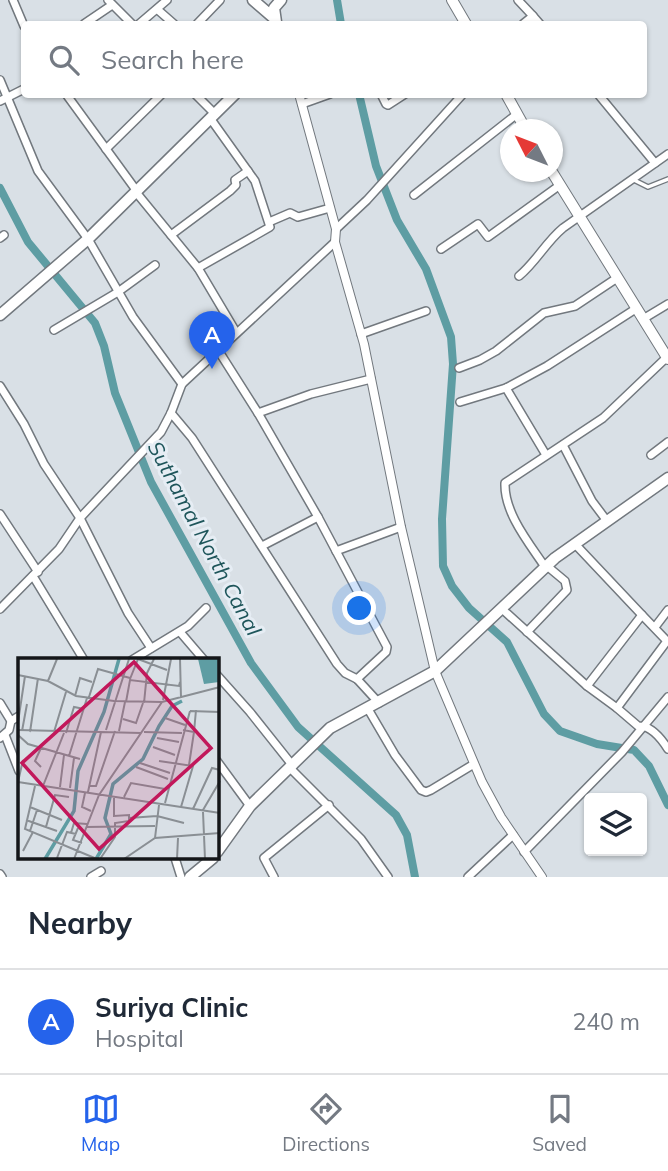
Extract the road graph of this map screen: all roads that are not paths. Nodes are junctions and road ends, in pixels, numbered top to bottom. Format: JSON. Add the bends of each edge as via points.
{"nodes":[{"id":1,"x":13,"y":0,"type":"edge"},
{"id":2,"x":167,"y":0,"type":"edge"},
{"id":3,"x":220,"y":0,"type":"edge"},
{"id":4,"x":253,"y":0,"type":"edge"},
{"id":5,"x":281,"y":0,"type":"edge"},
{"id":6,"x":452,"y":0,"type":"edge"},
{"id":7,"x":519,"y":0,"type":"edge"},
{"id":8,"x":110,"y":2,"type":"edge"},
{"id":9,"x":158,"y":10,"type":"junction"},
{"id":10,"x":533,"y":16,"type":"junction"},
{"id":11,"x":22,"y":21,"type":"edge"},
{"id":12,"x":88,"y":21,"type":"edge"},
{"id":13,"x":129,"y":21,"type":"edge"},
{"id":14,"x":143,"y":21,"type":"edge"},
{"id":15,"x":171,"y":21,"type":"edge"},
{"id":16,"x":200,"y":21,"type":"edge"},
{"id":17,"x":275,"y":21,"type":"edge"},
{"id":18,"x":276,"y":21,"type":"edge"},
{"id":19,"x":464,"y":21,"type":"edge"},
{"id":20,"x":527,"y":21,"type":"edge"},
{"id":21,"x":537,"y":21,"type":"edge"},
{"id":22,"x":0,"y":80,"type":"edge"},
{"id":23,"x":21,"y":90,"type":"edge"},
{"id":24,"x":69,"y":98,"type":"edge"},
{"id":25,"x":158,"y":98,"type":"edge"},
{"id":26,"x":198,"y":98,"type":"edge"},
{"id":27,"x":230,"y":98,"type":"edge"},
{"id":28,"x":300,"y":98,"type":"edge"},
{"id":29,"x":319,"y":98,"type":"edge"},
{"id":30,"x":384,"y":98,"type":"edge"},
{"id":31,"x":399,"y":98,"type":"edge"},
{"id":32,"x":459,"y":98,"type":"edge"},
{"id":33,"x":508,"y":98,"type":"edge"},
{"id":34,"x":601,"y":98,"type":"edge"},
{"id":35,"x":4,"y":99,"type":"edge"},
{"id":36,"x":302,"y":104,"type":"junction"},
{"id":37,"x":517,"y":114,"type":"junction"},
{"id":38,"x":213,"y":116,"type":"junction"},
{"id":39,"x":520,"y":119,"type":"edge"},
{"id":40,"x":106,"y":149,"type":"junction"},
{"id":41,"x":668,"y":154,"type":"edge"},
{"id":42,"x":655,"y":163,"type":"junction"},
{"id":43,"x":248,"y":170,"type":"junction"},
{"id":44,"x":632,"y":179,"type":"junction"},
{"id":45,"x":668,"y":180,"type":"edge"},
{"id":46,"x":558,"y":182,"type":"edge"},
{"id":47,"x":560,"y":185,"type":"junction"},
{"id":48,"x":135,"y":190,"type":"junction"},
{"id":49,"x":414,"y":195,"type":"dead end"},
{"id":50,"x":330,"y":208,"type":"junction"},
{"id":51,"x":580,"y":216,"type":"junction"},
{"id":52,"x":270,"y":222,"type":"junction"},
{"id":53,"x":336,"y":229,"type":"junction"},
{"id":54,"x":171,"y":235,"type":"junction"},
{"id":55,"x":88,"y":239,"type":"junction"},
{"id":56,"x":335,"y":242,"type":"junction"},
{"id":57,"x":441,"y":249,"type":"dead end"},
{"id":58,"x":155,"y":265,"type":"dead end"},
{"id":59,"x":198,"y":268,"type":"junction"},
{"id":60,"x":519,"y":276,"type":"dead end"},
{"id":61,"x":617,"y":278,"type":"junction"},
{"id":62,"x":118,"y":292,"type":"junction"},
{"id":63,"x":668,"y":304,"type":"edge"},
{"id":64,"x":637,"y":308,"type":"junction"},
{"id":65,"x":426,"y":311,"type":"dead end"},
{"id":66,"x":0,"y":314,"type":"edge"},
{"id":67,"x":643,"y":319,"type":"junction"},
{"id":68,"x":54,"y":330,"type":"dead end"},
{"id":69,"x":236,"y":332,"type":"junction"},
{"id":70,"x":361,"y":334,"type":"junction"},
{"id":71,"x":218,"y":350,"type":"junction"},
{"id":72,"x":667,"y":358,"type":"edge"},
{"id":73,"x":459,"y":368,"type":"dead end"},
{"id":74,"x":371,"y":379,"type":"junction"},
{"id":75,"x":182,"y":384,"type":"junction"},
{"id":76,"x":0,"y":386,"type":"edge"},
{"id":77,"x":506,"y":388,"type":"junction"},
{"id":78,"x":4,"y":399,"type":"edge"},
{"id":79,"x":460,"y":402,"type":"dead end"},
{"id":80,"x":258,"y":412,"type":"junction"},
{"id":81,"x":172,"y":413,"type":"junction"},
{"id":82,"x":668,"y":442,"type":"edge"},
{"id":83,"x":563,"y":445,"type":"junction"},
{"id":84,"x":546,"y":455,"type":"junction"},
{"id":85,"x":651,"y":455,"type":"dead end"},
{"id":86,"x":668,"y":478,"type":"edge"},
{"id":87,"x":0,"y":514,"type":"edge"},
{"id":88,"x":318,"y":517,"type":"junction"},
{"id":89,"x":80,"y":518,"type":"junction"},
{"id":90,"x":607,"y":521,"type":"junction"},
{"id":91,"x":401,"y":527,"type":"junction"},
{"id":92,"x":575,"y":544,"type":"junction"},
{"id":93,"x":262,"y":546,"type":"junction"},
{"id":94,"x":336,"y":551,"type":"junction"},
{"id":95,"x":546,"y":567,"type":"junction"},
{"id":96,"x":35,"y":574,"type":"junction"},
{"id":97,"x":206,"y":608,"type":"dead end"},
{"id":98,"x":502,"y":608,"type":"junction"},
{"id":99,"x":0,"y":609,"type":"edge"},
{"id":100,"x":668,"y":610,"type":"edge"},
{"id":101,"x":642,"y":615,"type":"junction"},
{"id":102,"x":655,"y":627,"type":"junction"},
{"id":103,"x":180,"y":632,"type":"junction"},
{"id":104,"x":527,"y":632,"type":"junction"},
{"id":105,"x":151,"y":648,"type":"junction"},
{"id":106,"x":83,"y":658,"type":"edge"},
{"id":107,"x":135,"y":658,"type":"edge"},
{"id":108,"x":202,"y":658,"type":"edge"},
{"id":109,"x":435,"y":671,"type":"junction"},
{"id":110,"x":219,"y":677,"type":"edge"},
{"id":111,"x":357,"y":679,"type":"junction"},
{"id":112,"x":587,"y":686,"type":"junction"},
{"id":113,"x":668,"y":697,"type":"edge"},
{"id":114,"x":0,"y":703,"type":"edge"},
{"id":115,"x":379,"y":703,"type":"junction"},
{"id":116,"x":617,"y":708,"type":"junction"},
{"id":117,"x":368,"y":709,"type":"junction"},
{"id":118,"x":18,"y":717,"type":"edge"},
{"id":119,"x":12,"y":721,"type":"junction"},
{"id":120,"x":644,"y":725,"type":"junction"},
{"id":121,"x":2,"y":736,"type":"edge"},
{"id":122,"x":668,"y":749,"type":"edge"},
{"id":123,"x":219,"y":764,"type":"edge"},
{"id":124,"x":474,"y":764,"type":"junction"},
{"id":125,"x":18,"y":765,"type":"edge"},
{"id":126,"x":292,"y":767,"type":"junction"},
{"id":127,"x":329,"y":805,"type":"junction"},
{"id":128,"x":250,"y":806,"type":"junction"},
{"id":129,"x":513,"y":835,"type":"junction"},
{"id":130,"x":219,"y":849,"type":"edge"},
{"id":131,"x":524,"y":852,"type":"junction"},
{"id":132,"x":176,"y":860,"type":"edge"},
{"id":133,"x":211,"y":860,"type":"edge"},
{"id":134,"x":101,"y":871,"type":"dead end"},
{"id":135,"x":91,"y":877,"type":"edge"},
{"id":136,"x":181,"y":877,"type":"edge"},
{"id":137,"x":190,"y":877,"type":"edge"},
{"id":138,"x":274,"y":877,"type":"edge"},
{"id":139,"x":388,"y":877,"type":"edge"},
{"id":140,"x":468,"y":877,"type":"edge"},
{"id":141,"x":541,"y":877,"type":"edge"}],
"edges":[{"from":1,"to":11,"type":"street"},
{"from":2,"to":9,"type":"street"},
{"from":3,"to":16,"type":"street"},
{"from":4,"to":17,"type":"main road"},
{"from":5,"to":18,"type":"main road","via":[[274,8]]},
{"from":6,"to":19,"type":"main road"},
{"from":7,"to":10,"type":"street"},
{"from":8,"to":12,"type":"street"},
{"from":8,"to":13,"type":"street"},
{"from":9,"to":14,"type":"street"},
{"from":9,"to":15,"type":"street"},
{"from":10,"to":20,"type":"street"},
{"from":10,"to":21,"type":"street"},
{"from":22,"to":35,"type":"street"},
{"from":23,"to":35,"type":"street"},
{"from":24,"to":40,"type":"street"},
{"from":25,"to":40,"type":"street"},
{"from":26,"to":38,"type":"street"},
{"from":27,"to":38,"type":"main road"},
{"from":28,"to":36,"type":"street"},
{"from":29,"to":36,"type":"street"},
{"from":30,"to":31,"type":"street","via":[[388,105]]},
{"from":32,"to":53,"type":"street"},
{"from":33,"to":37,"type":"main road"},
{"from":34,"to":42,"type":"street"},
{"from":35,"to":55,"type":"street","via":[[38,171]]},
{"from":36,"to":50,"type":"street"},
{"from":37,"to":39,"type":"main road"},
{"from":37,"to":49,"type":"street"},
{"from":38,"to":43,"type":"street"},
{"from":38,"to":48,"type":"main road"},
{"from":40,"to":48,"type":"street"},
{"from":41,"to":42,"type":"street"},
{"from":42,"to":44,"type":"street"},
{"from":43,"to":52,"type":"street"},
{"from":43,"to":54,"type":"street","via":[[229,191]]},
{"from":44,"to":45,"type":"lane","via":[[648,187]]},
{"from":44,"to":51,"type":"street"},
{"from":46,"to":47,"type":"main road"},
{"from":47,"to":51,"type":"main road"},
{"from":47,"to":57,"type":"street","via":[[488,237],[478,224]]},
{"from":48,"to":54,"type":"street"},
{"from":48,"to":55,"type":"main road"},
{"from":50,"to":52,"type":"street","via":[[298,217],[290,213]]},
{"from":50,"to":53,"type":"street"},
{"from":51,"to":60,"type":"street","via":[[553,237]]},
{"from":51,"to":61,"type":"main road"},
{"from":52,"to":59,"type":"street","via":[[269,229]]},
{"from":53,"to":56,"type":"street"},
{"from":54,"to":59,"type":"street"},
{"from":55,"to":62,"type":"street"},
{"from":55,"to":66,"type":"main road"},
{"from":56,"to":69,"type":"street"},
{"from":56,"to":70,"type":"street"},
{"from":58,"to":62,"type":"street"},
{"from":59,"to":69,"type":"street"},
{"from":61,"to":64,"type":"main road"},
{"from":61,"to":73,"type":"street","via":[[575,306],[544,313],[496,351]]},
{"from":62,"to":68,"type":"street"},
{"from":62,"to":75,"type":"street"},
{"from":63,"to":67,"type":"street"},
{"from":64,"to":67,"type":"main road"},
{"from":64,"to":77,"type":"street"},
{"from":65,"to":70,"type":"street"},
{"from":67,"to":72,"type":"main road"},
{"from":69,"to":71,"type":"street"},
{"from":70,"to":74,"type":"street"},
{"from":71,"to":75,"type":"street"},
{"from":71,"to":80,"type":"street"},
{"from":72,"to":83,"type":"street","via":[[622,402]]},
{"from":74,"to":80,"type":"street"},
{"from":74,"to":91,"type":"street"},
{"from":75,"to":81,"type":"street"},
{"from":76,"to":78,"type":"street"},
{"from":77,"to":79,"type":"street"},
{"from":77,"to":84,"type":"street"},
{"from":78,"to":89,"type":"street"},
{"from":80,"to":88,"type":"street"},
{"from":81,"to":89,"type":"street","via":[[161,432]]},
{"from":81,"to":93,"type":"street"},
{"from":82,"to":85,"type":"street"},
{"from":83,"to":84,"type":"street"},
{"from":83,"to":90,"type":"street"},
{"from":84,"to":95,"type":"street","via":[[505,483],[515,520]]},
{"from":86,"to":90,"type":"main road"},
{"from":87,"to":96,"type":"street"},
{"from":88,"to":93,"type":"street"},
{"from":88,"to":94,"type":"street"},
{"from":89,"to":96,"type":"street","via":[[60,550]]},
{"from":89,"to":105,"type":"street"},
{"from":90,"to":92,"type":"main road"},
{"from":91,"to":94,"type":"street"},
{"from":91,"to":109,"type":"street"},
{"from":92,"to":95,"type":"main road"},
{"from":92,"to":101,"type":"street"},
{"from":93,"to":111,"type":"street","via":[[337,664]]},
{"from":94,"to":111,"type":"street","via":[[387,647]]},
{"from":95,"to":98,"type":"main road"},
{"from":95,"to":104,"type":"street","via":[[565,581],[567,590]]},
{"from":96,"to":99,"type":"street"},
{"from":96,"to":106,"type":"street"},
{"from":97,"to":103,"type":"street"},
{"from":98,"to":104,"type":"street"},
{"from":98,"to":109,"type":"main road"},
{"from":100,"to":102,"type":"street"},
{"from":101,"to":102,"type":"street"},
{"from":101,"to":112,"type":"street"},
{"from":102,"to":116,"type":"street","via":[[667,641]]},
{"from":103,"to":105,"type":"street"},
{"from":103,"to":108,"type":"street"},
{"from":104,"to":112,"type":"street"},
{"from":105,"to":107,"type":"street"},
{"from":109,"to":115,"type":"main road"},
{"from":109,"to":124,"type":"street"},
{"from":110,"to":126,"type":"street"},
{"from":111,"to":115,"type":"street"},
{"from":112,"to":116,"type":"street"},
{"from":113,"to":120,"type":"street"},
{"from":114,"to":119,"type":"street"},
{"from":115,"to":117,"type":"main road"},
{"from":116,"to":120,"type":"street","via":[[638,726]]},
{"from":117,"to":124,"type":"street","via":[[421,790],[431,790]]},
{"from":117,"to":126,"type":"main road","via":[[330,729]]},
{"from":118,"to":119,"type":"street"},
{"from":119,"to":121,"type":"street"},
{"from":120,"to":122,"type":"street"},
{"from":120,"to":131,"type":"street"},
{"from":121,"to":125,"type":"street"},
{"from":123,"to":128,"type":"street"},
{"from":124,"to":129,"type":"street"},
{"from":126,"to":127,"type":"street"},
{"from":126,"to":128,"type":"main road"},
{"from":127,"to":138,"type":"street","via":[[264,858]]},
{"from":127,"to":139,"type":"street"},
{"from":128,"to":130,"type":"main road"},
{"from":129,"to":131,"type":"street"},
{"from":129,"to":140,"type":"street"},
{"from":131,"to":141,"type":"street"},
{"from":132,"to":136,"type":"street"},
{"from":133,"to":137,"type":"main road"},
{"from":134,"to":135,"type":"street"}]}
